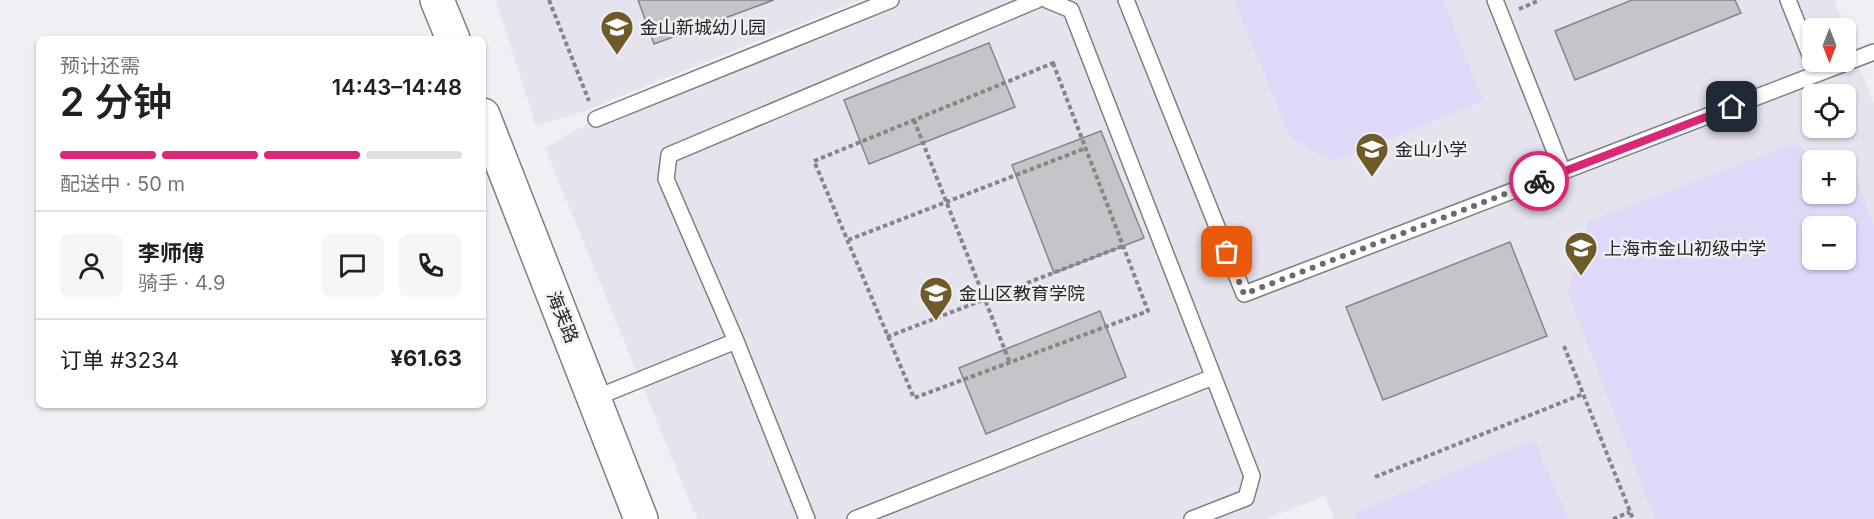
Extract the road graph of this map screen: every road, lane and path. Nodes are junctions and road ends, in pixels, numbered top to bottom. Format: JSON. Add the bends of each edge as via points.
{"nodes":[{"id":1,"x":437,"y":0,"type":"edge"},
{"id":2,"x":549,"y":0,"type":"edge"},
{"id":3,"x":891,"y":0,"type":"edge"},
{"id":4,"x":1037,"y":0,"type":"edge"},
{"id":5,"x":1047,"y":0,"type":"edge"},
{"id":6,"x":1126,"y":0,"type":"edge"},
{"id":7,"x":1495,"y":0,"type":"edge"},
{"id":8,"x":1788,"y":0,"type":"edge"},
{"id":9,"x":1802,"y":35,"type":"edge"},
{"id":10,"x":452,"y":36,"type":"edge"},
{"id":11,"x":1874,"y":52,"type":"edge"},
{"id":12,"x":1856,"y":56,"type":"edge"},
{"id":13,"x":1802,"y":70,"type":"edge"},
{"id":14,"x":596,"y":119,"type":"joint"},
{"id":15,"x":914,"y":120,"type":"junction"},
{"id":16,"x":486,"y":123,"type":"edge"},
{"id":17,"x":1086,"y":148,"type":"junction"},
{"id":18,"x":1563,"y":172,"type":"junction"},
{"id":19,"x":945,"y":202,"type":"junction"},
{"id":20,"x":848,"y":240,"type":"junction"},
{"id":21,"x":1123,"y":246,"type":"junction"},
{"id":22,"x":984,"y":299,"type":"junction"},
{"id":23,"x":887,"y":337,"type":"junction"},
{"id":24,"x":736,"y":340,"type":"junction"},
{"id":25,"x":1564,"y":346,"type":"dead end"},
{"id":26,"x":1010,"y":363,"type":"junction"},
{"id":27,"x":1213,"y":377,"type":"junction"},
{"id":28,"x":1583,"y":394,"type":"junction"},
{"id":29,"x":595,"y":398,"type":"junction"},
{"id":30,"x":1375,"y":477,"type":"dead end"},
{"id":31,"x":1630,"y":512,"type":"junction"},
{"id":32,"x":641,"y":519,"type":"edge"},
{"id":33,"x":807,"y":519,"type":"edge"},
{"id":34,"x":855,"y":519,"type":"edge"},
{"id":35,"x":1192,"y":519,"type":"edge"},
{"id":36,"x":1613,"y":519,"type":"edge"},
{"id":37,"x":1633,"y":519,"type":"edge"}],
"edges":[{"from":1,"to":10,"type":"street"},
{"from":2,"to":14,"type":"path"},
{"from":3,"to":14,"type":"lane"},
{"from":4,"to":24,"type":"lane","via":[[669,155],[666,179]]},
{"from":5,"to":27,"type":"lane","via":[[1071,10]]},
{"from":6,"to":18,"type":"lane","via":[[1244,294]]},
{"from":7,"to":18,"type":"lane"},
{"from":8,"to":9,"type":"lane"},
{"from":11,"to":12,"type":"lane"},
{"from":13,"to":18,"type":"lane"},
{"from":15,"to":17,"type":"path","via":[[1053,63]]},
{"from":15,"to":19,"type":"path"},
{"from":15,"to":20,"type":"path","via":[[814,161]]},
{"from":16,"to":29,"type":"street","name":"海芙路"},
{"from":17,"to":19,"type":"path"},
{"from":17,"to":21,"type":"path"},
{"from":19,"to":20,"type":"path"},
{"from":19,"to":22,"type":"path"},
{"from":20,"to":23,"type":"path"},
{"from":21,"to":22,"type":"path"},
{"from":21,"to":26,"type":"path","via":[[1148,312]]},
{"from":22,"to":23,"type":"path"},
{"from":22,"to":26,"type":"path"},
{"from":23,"to":26,"type":"path","via":[[914,398]]},
{"from":24,"to":29,"type":"lane"},
{"from":24,"to":33,"type":"lane"},
{"from":25,"to":28,"type":"path"},
{"from":27,"to":34,"type":"lane"},
{"from":27,"to":35,"type":"lane","via":[[1252,476],[1246,498]]},
{"from":28,"to":30,"type":"path"},
{"from":28,"to":31,"type":"path"},
{"from":29,"to":32,"type":"street","name":"海芙路"},
{"from":31,"to":36,"type":"path"},
{"from":31,"to":37,"type":"path"}]}
